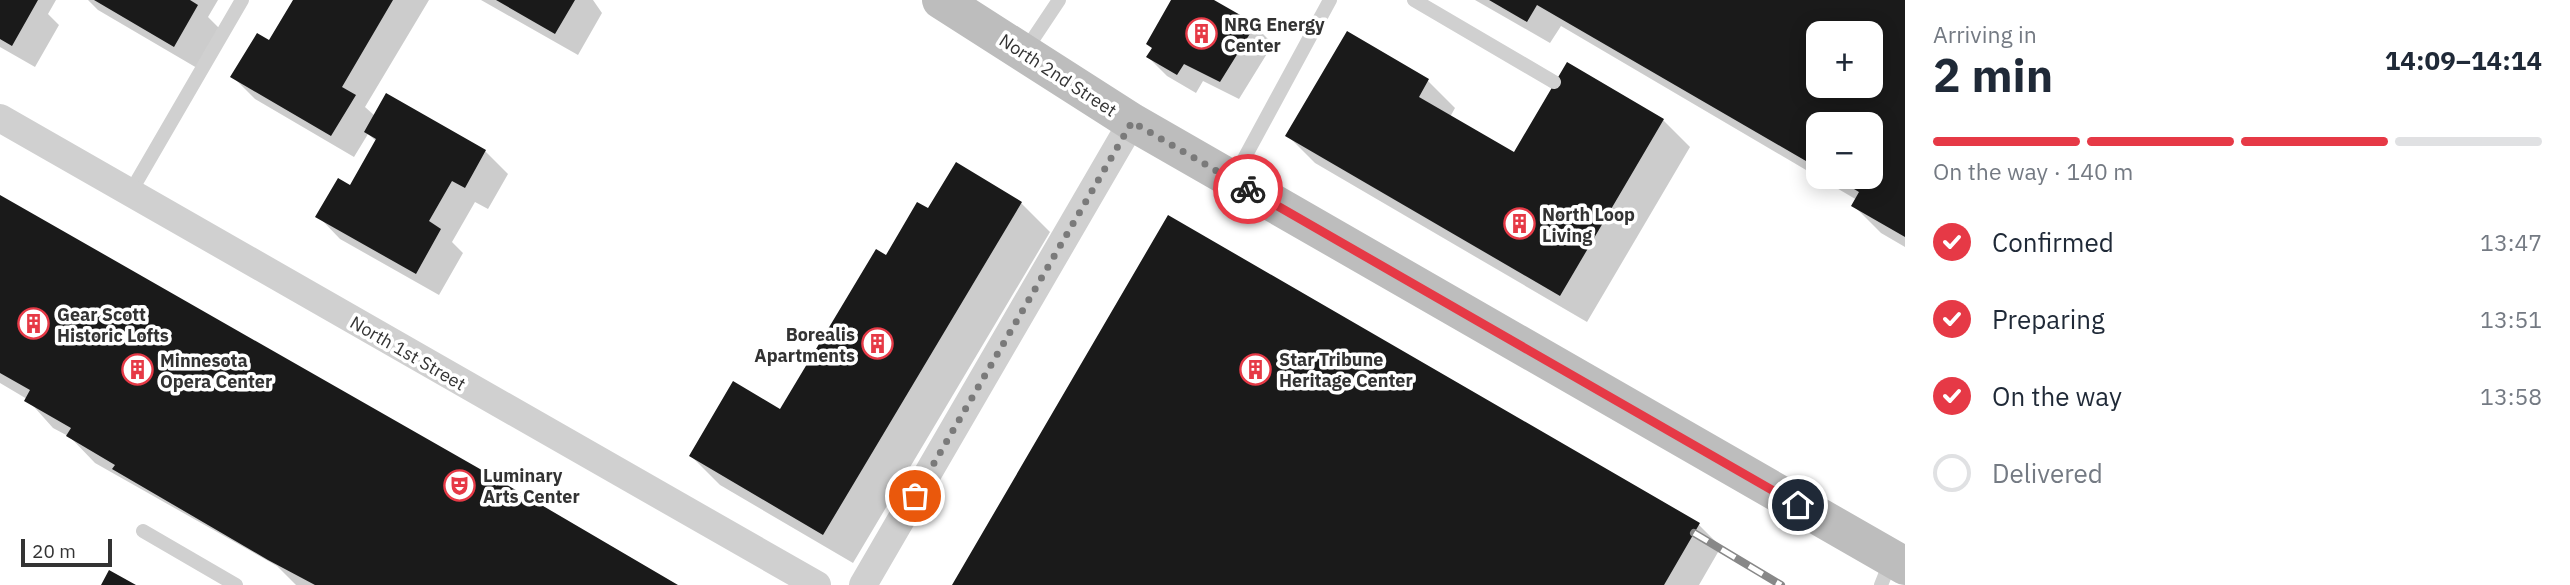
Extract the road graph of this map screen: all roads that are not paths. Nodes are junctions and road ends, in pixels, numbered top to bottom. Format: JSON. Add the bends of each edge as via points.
{"nodes":[{"id":1,"x":242,"y":0,"type":"edge"},
{"id":2,"x":941,"y":0,"type":"edge"},
{"id":3,"x":1059,"y":0,"type":"edge"},
{"id":4,"x":1330,"y":0,"type":"edge"},
{"id":5,"x":1414,"y":0,"type":"edge"},
{"id":6,"x":1024,"y":53,"type":"junction"},
{"id":7,"x":1554,"y":82,"type":"dead end"},
{"id":8,"x":0,"y":118,"type":"edge"},
{"id":9,"x":1132,"y":122,"type":"junction"},
{"id":10,"x":1232,"y":180,"type":"junction"},
{"id":11,"x":130,"y":193,"type":"junction"},
{"id":12,"x":143,"y":531,"type":"dead end"},
{"id":13,"x":1893,"y":570,"type":"edge"},
{"id":14,"x":236,"y":585,"type":"edge"},
{"id":15,"x":817,"y":585,"type":"edge"},
{"id":16,"x":863,"y":585,"type":"edge"}],
"edges":[{"from":1,"to":11,"type":"lane"},
{"from":2,"to":6,"type":"street","name":"North 2nd Street"},
{"from":3,"to":6,"type":"lane"},
{"from":4,"to":10,"type":"lane"},
{"from":5,"to":7,"type":"lane"},
{"from":6,"to":9,"type":"street","name":"North 2nd Street"},
{"from":8,"to":11,"type":"street","name":"North 1st Street"},
{"from":9,"to":10,"type":"street","name":"North 2nd Street"},
{"from":9,"to":16,"type":"street"},
{"from":10,"to":13,"type":"street","name":"North 2nd Street"},
{"from":11,"to":15,"type":"street","name":"North 1st Street"},
{"from":12,"to":14,"type":"lane"}]}
